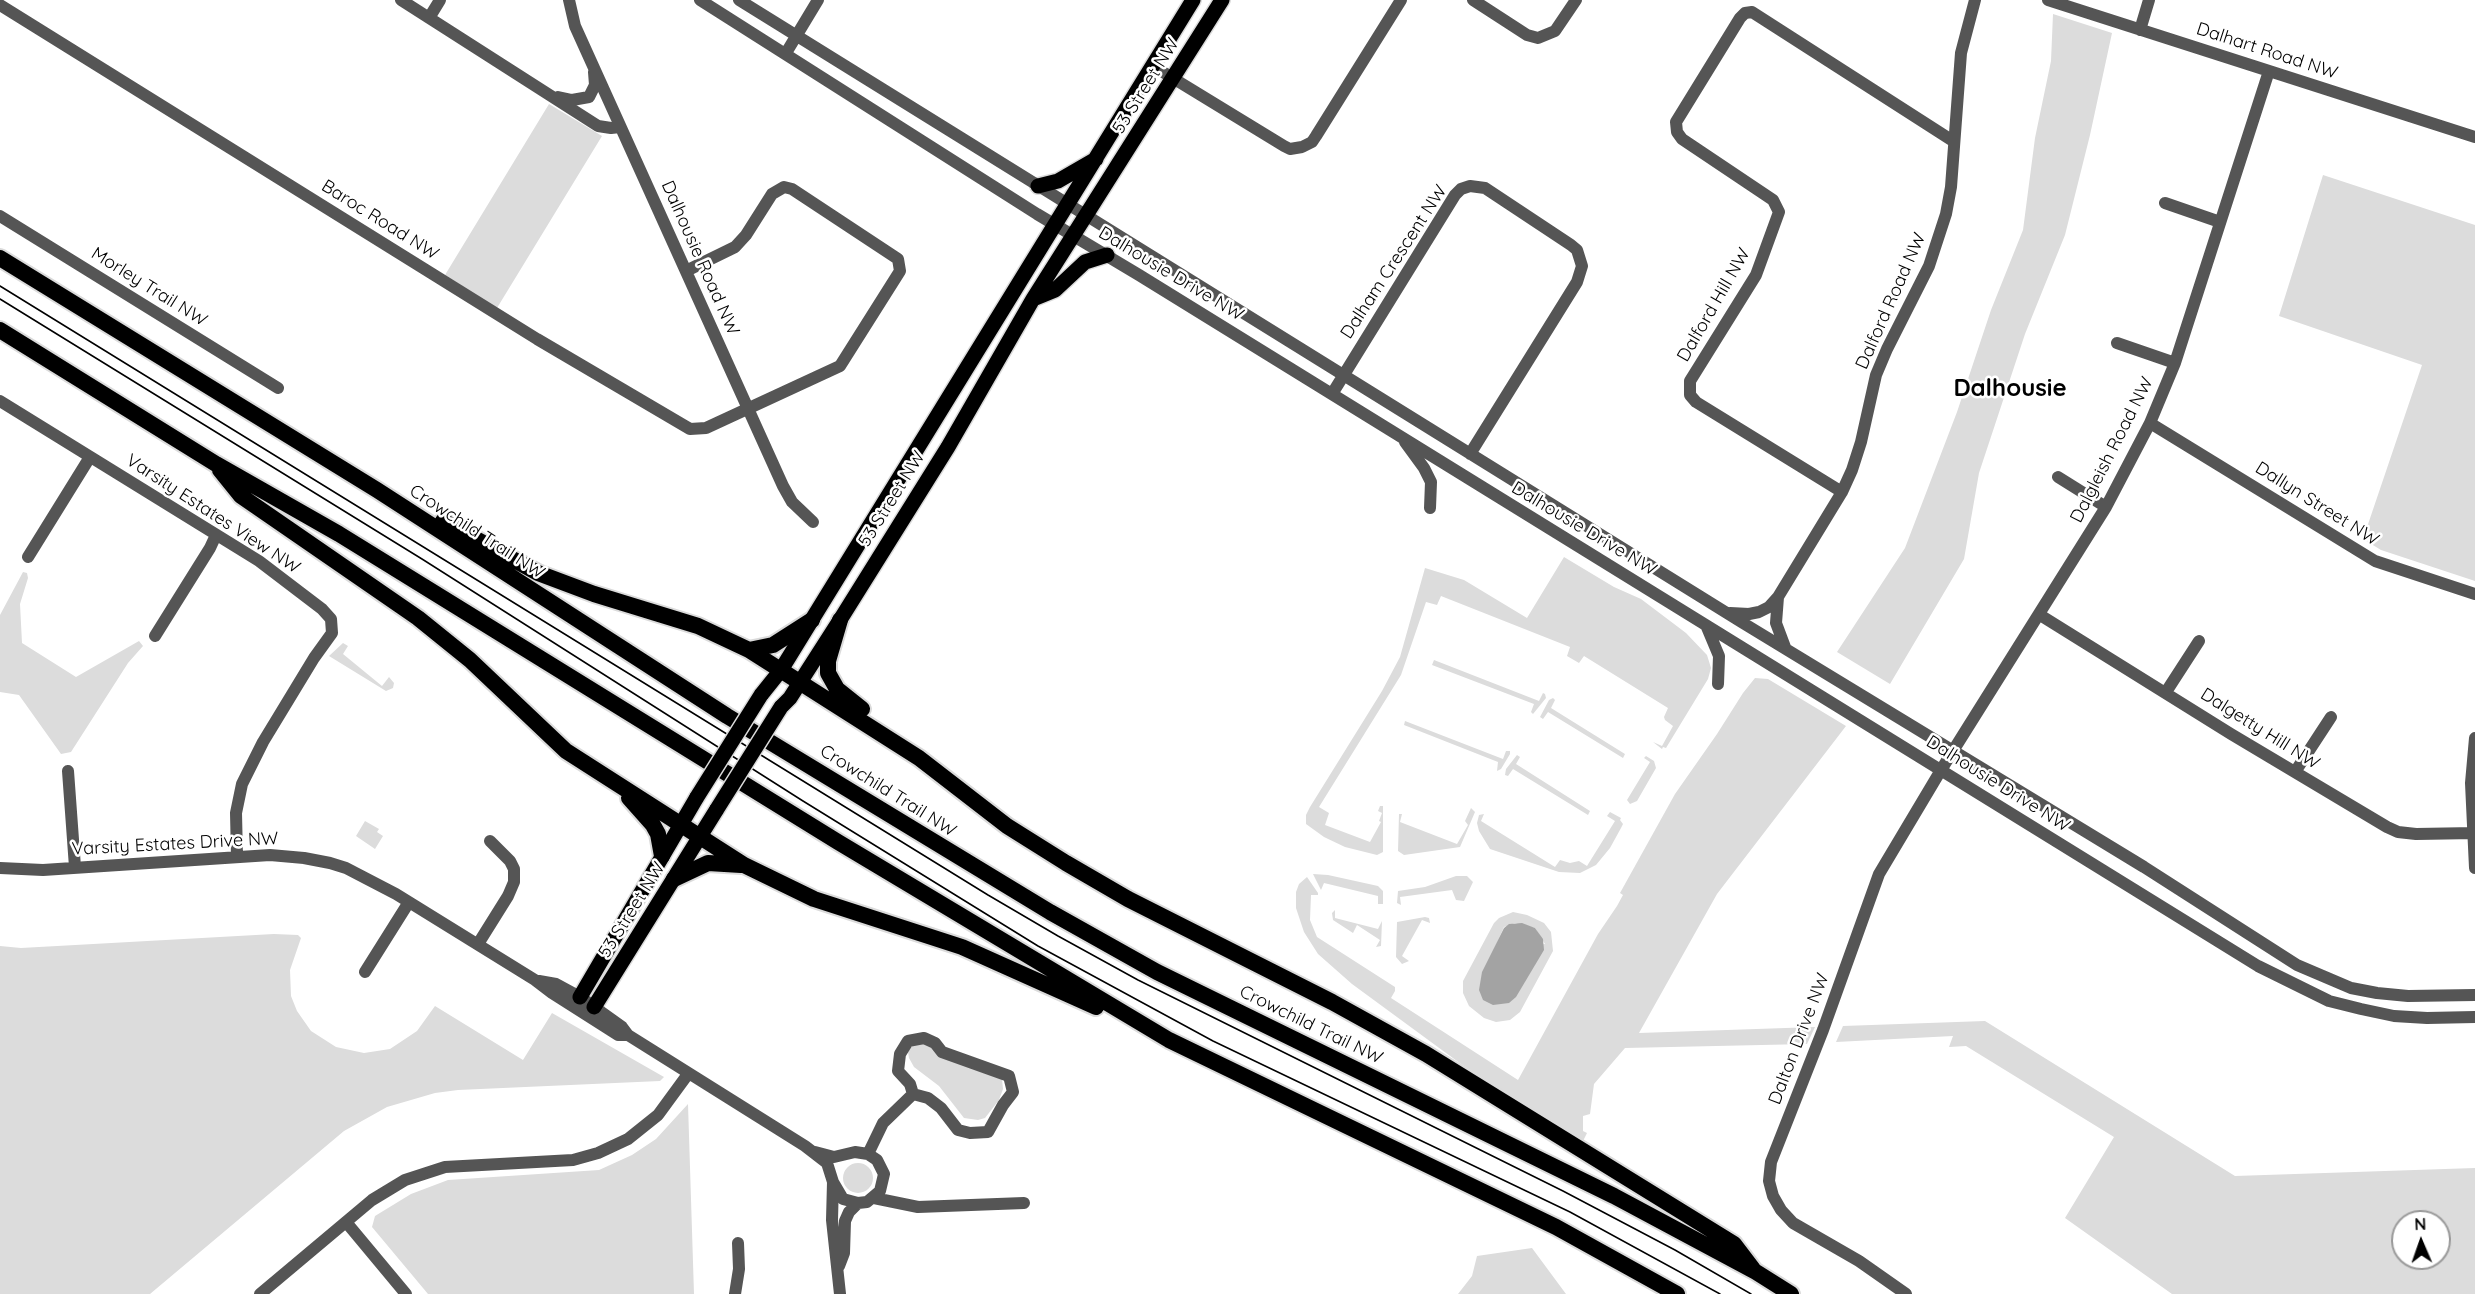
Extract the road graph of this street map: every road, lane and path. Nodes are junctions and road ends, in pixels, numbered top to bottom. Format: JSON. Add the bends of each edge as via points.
{"nodes":[{"id":1,"x":401,"y":0,"type":"edge"},
{"id":2,"x":440,"y":0,"type":"edge"},
{"id":3,"x":569,"y":0,"type":"edge"},
{"id":4,"x":700,"y":0,"type":"edge"},
{"id":5,"x":739,"y":0,"type":"edge"},
{"id":6,"x":818,"y":0,"type":"edge"},
{"id":7,"x":1193,"y":0,"type":"edge"},
{"id":8,"x":1222,"y":0,"type":"edge"},
{"id":9,"x":1401,"y":0,"type":"edge"},
{"id":10,"x":1473,"y":0,"type":"edge"},
{"id":11,"x":1576,"y":0,"type":"edge"},
{"id":12,"x":1976,"y":0,"type":"edge"},
{"id":13,"x":2048,"y":0,"type":"edge"},
{"id":14,"x":2149,"y":0,"type":"edge"},
{"id":15,"x":0,"y":5,"type":"edge"},
{"id":16,"x":429,"y":18,"type":"junction"},
{"id":17,"x":2140,"y":30,"type":"junction"},
{"id":18,"x":796,"y":35,"type":"junction"},
{"id":19,"x":786,"y":53,"type":"junction"},
{"id":20,"x":593,"y":65,"type":"junction"},
{"id":21,"x":1153,"y":66,"type":"junction"},
{"id":22,"x":2268,"y":71,"type":"junction"},
{"id":23,"x":1174,"y":79,"type":"junction"},
{"id":24,"x":551,"y":95,"type":"junction"},
{"id":25,"x":620,"y":127,"type":"junction"},
{"id":26,"x":2475,"y":137,"type":"edge"},
{"id":27,"x":1953,"y":141,"type":"junction"},
{"id":28,"x":1096,"y":159,"type":"junction"},
{"id":29,"x":1038,"y":186,"type":"junction"},
{"id":30,"x":2165,"y":203,"type":"dead end"},
{"id":31,"x":1067,"y":205,"type":"junction"},
{"id":32,"x":1086,"y":215,"type":"junction"},
{"id":33,"x":0,"y":216,"type":"edge"},
{"id":34,"x":2220,"y":222,"type":"junction"},
{"id":35,"x":1055,"y":225,"type":"junction"},
{"id":36,"x":1073,"y":235,"type":"junction"},
{"id":37,"x":1107,"y":255,"type":"junction"},
{"id":38,"x":0,"y":258,"type":"edge"},
{"id":39,"x":686,"y":271,"type":"junction"},
{"id":40,"x":1033,"y":299,"type":"junction"},
{"id":41,"x":0,"y":330,"type":"edge"},
{"id":42,"x":2117,"y":343,"type":"dead end"},
{"id":43,"x":2175,"y":363,"type":"junction"},
{"id":44,"x":1343,"y":375,"type":"junction"},
{"id":45,"x":278,"y":388,"type":"dead end"},
{"id":46,"x":1332,"y":394,"type":"junction"},
{"id":47,"x":0,"y":401,"type":"edge"},
{"id":48,"x":748,"y":408,"type":"junction"},
{"id":49,"x":2150,"y":423,"type":"junction"},
{"id":50,"x":1401,"y":436,"type":"junction"},
{"id":51,"x":1470,"y":454,"type":"junction"},
{"id":52,"x":90,"y":457,"type":"junction"},
{"id":53,"x":216,"y":464,"type":"junction"},
{"id":54,"x":2058,"y":477,"type":"dead end"},
{"id":55,"x":377,"y":490,"type":"junction"},
{"id":56,"x":1842,"y":492,"type":"junction"},
{"id":57,"x":2106,"y":507,"type":"junction"},
{"id":58,"x":1430,"y":508,"type":"dead end"},
{"id":59,"x":813,"y":522,"type":"dead end"},
{"id":60,"x":216,"y":535,"type":"junction"},
{"id":61,"x":28,"y":557,"type":"dead end"},
{"id":62,"x":2475,"y":594,"type":"edge"},
{"id":63,"x":1779,"y":597,"type":"junction"},
{"id":64,"x":1729,"y":613,"type":"junction"},
{"id":65,"x":2040,"y":615,"type":"junction"},
{"id":66,"x":812,"y":620,"type":"junction"},
{"id":67,"x":840,"y":620,"type":"junction"},
{"id":68,"x":1706,"y":625,"type":"junction"},
{"id":69,"x":155,"y":636,"type":"dead end"},
{"id":70,"x":2199,"y":641,"type":"dead end"},
{"id":71,"x":1785,"y":647,"type":"junction"},
{"id":72,"x":749,"y":650,"type":"junction"},
{"id":73,"x":781,"y":670,"type":"junction"},
{"id":74,"x":800,"y":682,"type":"junction"},
{"id":75,"x":1718,"y":684,"type":"dead end"},
{"id":76,"x":2166,"y":692,"type":"junction"},
{"id":77,"x":2331,"y":717,"type":"dead end"},
{"id":78,"x":2475,"y":738,"type":"edge"},
{"id":79,"x":1954,"y":751,"type":"junction"},
{"id":80,"x":919,"y":758,"type":"junction"},
{"id":81,"x":1941,"y":770,"type":"junction"},
{"id":82,"x":68,"y":771,"type":"dead end"},
{"id":83,"x":2295,"y":772,"type":"junction"},
{"id":84,"x":624,"y":790,"type":"junction"},
{"id":85,"x":683,"y":825,"type":"junction"},
{"id":86,"x":2474,"y":833,"type":"edge"},
{"id":87,"x":701,"y":837,"type":"junction"},
{"id":88,"x":490,"y":841,"type":"dead end"},
{"id":89,"x":662,"y":856,"type":"junction"},
{"id":90,"x":237,"y":857,"type":"junction"},
{"id":91,"x":744,"y":865,"type":"junction"},
{"id":92,"x":75,"y":867,"type":"junction"},
{"id":93,"x":0,"y":868,"type":"edge"},
{"id":94,"x":2475,"y":868,"type":"edge"},
{"id":95,"x":674,"y":879,"type":"junction"},
{"id":96,"x":409,"y":902,"type":"junction"},
{"id":97,"x":478,"y":944,"type":"junction"},
{"id":98,"x":365,"y":972,"type":"dead end"},
{"id":99,"x":2475,"y":995,"type":"edge"},
{"id":100,"x":577,"y":1002,"type":"junction"},
{"id":101,"x":591,"y":1011,"type":"junction"},
{"id":102,"x":2475,"y":1017,"type":"edge"},
{"id":103,"x":1169,"y":1040,"type":"junction"},
{"id":104,"x":688,"y":1074,"type":"junction"},
{"id":105,"x":913,"y":1094,"type":"junction"},
{"id":106,"x":814,"y":1152,"type":"junction"},
{"id":107,"x":868,"y":1154,"type":"junction"},
{"id":108,"x":833,"y":1182,"type":"junction"},
{"id":109,"x":883,"y":1182,"type":"junction"},
{"id":110,"x":874,"y":1198,"type":"junction"},
{"id":111,"x":894,"y":1201,"type":"junction"},
{"id":112,"x":858,"y":1203,"type":"junction"},
{"id":113,"x":1024,"y":1203,"type":"dead end"},
{"id":114,"x":346,"y":1222,"type":"junction"},
{"id":115,"x":738,"y":1243,"type":"dead end"},
{"id":116,"x":839,"y":1266,"type":"junction"},
{"id":117,"x":1756,"y":1272,"type":"junction"},
{"id":118,"x":260,"y":1294,"type":"edge"},
{"id":119,"x":406,"y":1294,"type":"edge"},
{"id":120,"x":735,"y":1294,"type":"edge"},
{"id":121,"x":840,"y":1294,"type":"edge"},
{"id":122,"x":1677,"y":1294,"type":"edge"},
{"id":123,"x":1791,"y":1294,"type":"edge"},
{"id":124,"x":1906,"y":1294,"type":"edge"}],
"edges":[{"from":1,"to":16,"type":"street"},
{"from":2,"to":16,"type":"street"},
{"from":3,"to":20,"type":"street","name":"Dalhousie Road NW","via":[[575,27]]},
{"from":4,"to":19,"type":"street","name":"Dalhousie Drive NW"},
{"from":5,"to":18,"type":"street","name":"Dalhousie Drive NW"},
{"from":6,"to":18,"type":"street"},
{"from":7,"to":21,"type":"main road","name":"53 Street NW"},
{"from":8,"to":23,"type":"main road","name":"53 Street NW"},
{"from":9,"to":23,"type":"street","via":[[1312,142],[1302,147],[1284,146]]},
{"from":10,"to":11,"type":"street","via":[[1538,38],[1556,31]]},
{"from":12,"to":27,"type":"street","name":"Dalford Road NW","via":[[1961,53]]},
{"from":13,"to":17,"type":"street","name":"Dalhart Road NW"},
{"from":14,"to":17,"type":"street"},
{"from":15,"to":48,"type":"street","name":"Baroc Road NW","via":[[680,424],[701,429]]},
{"from":16,"to":24,"type":"street"},
{"from":17,"to":22,"type":"street","name":"Dalhart Road NW"},
{"from":18,"to":19,"type":"street"},
{"from":18,"to":29,"type":"street","name":"Dalhousie Drive NW"},
{"from":19,"to":35,"type":"street","name":"Dalhousie Drive NW"},
{"from":20,"to":24,"type":"street","via":[[595,85],[589,97],[572,100]]},
{"from":20,"to":25,"type":"street","name":"Dalhousie Road NW"},
{"from":21,"to":23,"type":"street"},
{"from":21,"to":28,"type":"main road","name":"53 Street NW"},
{"from":22,"to":26,"type":"street","name":"Dalhart Road NW"},
{"from":22,"to":34,"type":"street","name":"Dalgleish Road NW"},
{"from":23,"to":32,"type":"main road","name":"53 Street NW"},
{"from":24,"to":25,"type":"street","via":[[598,126]]},
{"from":25,"to":39,"type":"street","name":"Dalhousie Road NW"},
{"from":27,"to":56,"type":"street","name":"Dalford Road NW","via":[[1951,187],[1939,240],[1880,366],[1861,442]]},
{"from":27,"to":56,"type":"street","name":"Dalford Hill NW","via":[[1752,12],[1740,18],[1676,122],[1682,139],[1773,200],[1779,212],[1756,275],[1690,381],[1690,395]]},
{"from":28,"to":29,"type":"main road","via":[[1058,181]]},
{"from":28,"to":31,"type":"main road","name":"53 Street NW"},
{"from":29,"to":31,"type":"street","name":"Dalhousie Drive NW"},
{"from":30,"to":34,"type":"street"},
{"from":31,"to":32,"type":"street","name":"Dalhousie Drive NW"},
{"from":31,"to":35,"type":"main road","name":"53 Street NW"},
{"from":32,"to":36,"type":"main road","name":"53 Street NW"},
{"from":32,"to":44,"type":"street","name":"Dalhousie Drive NW"},
{"from":33,"to":45,"type":"street","name":"Morley Trail NW"},
{"from":34,"to":43,"type":"street","name":"Dalgleish Road NW"},
{"from":35,"to":36,"type":"street","name":"Dalhousie Drive NW"},
{"from":35,"to":66,"type":"main road","name":"53 Street NW"},
{"from":36,"to":37,"type":"street","name":"Dalhousie Drive NW"},
{"from":36,"to":40,"type":"main road","name":"53 Street NW"},
{"from":37,"to":40,"type":"main road","via":[[1085,262],[1055,290]]},
{"from":37,"to":46,"type":"street","name":"Dalhousie Drive NW"},
{"from":38,"to":55,"type":"highway","name":"Crowchild Trail NW"},
{"from":39,"to":48,"type":"street","name":"Dalhousie Road NW"},
{"from":39,"to":48,"type":"street","name":"Baroc Road NW","via":[[735,247],[772,194],[784,187],[900,263],[898,277],[840,366]]},
{"from":40,"to":67,"type":"main road","name":"53 Street NW","via":[[948,447]]},
{"from":41,"to":53,"type":"highway"},
{"from":42,"to":43,"type":"street"},
{"from":43,"to":49,"type":"street","name":"Dalgleish Road NW"},
{"from":44,"to":46,"type":"street","name":"Dalham Crescent NW"},
{"from":44,"to":51,"type":"street","name":"Dalhousie Drive NW"},
{"from":44,"to":51,"type":"street","name":"Dalham Crescent NW","via":[[1455,195],[1470,186],[1485,188],[1577,250],[1582,266],[1577,282]]},
{"from":46,"to":50,"type":"street","name":"Dalhousie Drive NW"},
{"from":47,"to":52,"type":"street","name":"Varsity Estates View NW"},
{"from":48,"to":59,"type":"street","name":"Dalhousie Road NW","via":[[789,496]]},
{"from":49,"to":57,"type":"street","name":"Dalgleish Road NW"},
{"from":49,"to":62,"type":"street","name":"Dallyn Street NW","via":[[2375,561]]},
{"from":50,"to":58,"type":"street","via":[[1431,482]]},
{"from":50,"to":68,"type":"street","name":"Dalhousie Drive NW"},
{"from":51,"to":64,"type":"street","name":"Dalhousie Drive NW"},
{"from":52,"to":60,"type":"street","name":"Varsity Estates View NW"},
{"from":52,"to":61,"type":"street"},
{"from":53,"to":84,"type":"highway","via":[[241,496],[418,618],[470,660],[566,751]]},
{"from":53,"to":103,"type":"highway","via":[[339,534],[838,842]]},
{"from":54,"to":57,"type":"street"},
{"from":55,"to":72,"type":"highway","via":[[405,500],[538,573],[698,626]]},
{"from":55,"to":117,"type":"highway","name":"Crowchild Trail NW","via":[[727,716],[1060,917],[1157,972],[1509,1143]]},
{"from":56,"to":63,"type":"street","name":"Dalford Road NW"},
{"from":57,"to":65,"type":"street","name":"Dalgleish Road NW"},
{"from":60,"to":69,"type":"street"},
{"from":60,"to":90,"type":"street","name":"Varsity Estates View NW","via":[[259,561],[322,609],[331,619],[333,629],[251,764],[238,800]]},
{"from":63,"to":64,"type":"street","via":[[1759,612]]},
{"from":63,"to":71,"type":"street","via":[[1776,623]]},
{"from":64,"to":71,"type":"street","name":"Dalhousie Drive NW"},
{"from":65,"to":76,"type":"street","name":"Dalgetty Hill NW"},
{"from":65,"to":79,"type":"street","name":"Dalgleish Road NW"},
{"from":66,"to":72,"type":"highway","via":[[773,645]]},
{"from":66,"to":73,"type":"main road","name":"53 Street NW"},
{"from":67,"to":74,"type":"main road","name":"53 Street NW"},
{"from":67,"to":80,"type":"highway","via":[[828,661],[831,681],[846,698],[908,743]]},
{"from":68,"to":75,"type":"street","via":[[1720,662]]},
{"from":68,"to":81,"type":"street","name":"Dalhousie Drive NW"},
{"from":70,"to":76,"type":"street"},
{"from":71,"to":79,"type":"street","name":"Dalhousie Drive NW"},
{"from":72,"to":73,"type":"highway"},
{"from":73,"to":74,"type":"highway"},
{"from":73,"to":85,"type":"main road","name":"53 Street NW","bridge":true,"via":[[761,695]]},
{"from":74,"to":80,"type":"highway"},
{"from":74,"to":87,"type":"main road","name":"53 Street NW","bridge":true},
{"from":76,"to":83,"type":"street","name":"Dalgetty Hill NW"},
{"from":77,"to":83,"type":"street"},
{"from":78,"to":86,"type":"street","via":[[2471,783]]},
{"from":79,"to":81,"type":"street","name":"Dalton Drive NW"},
{"from":79,"to":99,"type":"street","name":"Dalhousie Drive NW","via":[[2327,980],[2387,994]]},
{"from":80,"to":117,"type":"highway","via":[[1007,826],[1066,863],[1426,1054],[1734,1244]]},
{"from":81,"to":102,"type":"street","name":"Dalhousie Drive NW","via":[[2189,925],[2301,988],[2329,1000],[2394,1016]]},
{"from":81,"to":124,"type":"street","name":"Dalton Drive NW","via":[[1872,890],[1826,1024],[1778,1141],[1769,1181],[1781,1210],[1793,1223]]},
{"from":82,"to":92,"type":"street"},
{"from":83,"to":86,"type":"street","name":"Dalgetty Hill NW","via":[[2398,832]]},
{"from":84,"to":85,"type":"highway"},
{"from":84,"to":89,"type":"highway","via":[[654,825]]},
{"from":85,"to":87,"type":"highway"},
{"from":85,"to":89,"type":"main road","name":"53 Street NW"},
{"from":86,"to":94,"type":"street"},
{"from":87,"to":91,"type":"highway"},
{"from":87,"to":95,"type":"main road","name":"53 Street NW"},
{"from":88,"to":97,"type":"street","via":[[510,861],[514,882]]},
{"from":89,"to":100,"type":"main road","name":"53 Street NW"},
{"from":90,"to":92,"type":"street","name":"Varsity Estates Drive NW"},
{"from":90,"to":96,"type":"street","name":"Varsity Estates Drive NW","via":[[287,856],[330,863]]},
{"from":91,"to":95,"type":"highway","via":[[708,863]]},
{"from":91,"to":103,"type":"highway","via":[[814,899],[971,951]]},
{"from":92,"to":93,"type":"street","name":"Varsity Estates Drive NW","via":[[21,871]]},
{"from":95,"to":101,"type":"main road","name":"53 Street NW"},
{"from":96,"to":97,"type":"street","name":"Varsity Estates Drive NW"},
{"from":96,"to":98,"type":"street"},
{"from":97,"to":100,"type":"street","name":"Varsity Estates Drive NW","via":[[535,980],[556,984]]},
{"from":100,"to":101,"type":"street","name":"Varsity Estates Drive NW"},
{"from":101,"to":104,"type":"street","name":"Varsity Estates Drive NW","via":[[622,1027],[628,1035]]},
{"from":103,"to":122,"type":"highway","via":[[1556,1227]]},
{"from":104,"to":106,"type":"street","name":"Varsity Estates Drive NW"},
{"from":104,"to":114,"type":"street","via":[[658,1115],[611,1148],[573,1160],[462,1164],[433,1170],[388,1189]]},
{"from":105,"to":105,"type":"street","via":[[898,1071],[900,1054],[908,1041],[924,1038],[935,1042],[942,1052],[1009,1076],[1013,1092],[988,1131],[970,1133],[958,1130],[928,1098]]},
{"from":105,"to":107,"type":"street","via":[[883,1123]]},
{"from":106,"to":107,"type":"street","name":"Varsity Estates Drive NW","via":[[834,1156]]},
{"from":106,"to":108,"type":"street","name":"Varsity Estates Drive NW","via":[[827,1163]]},
{"from":107,"to":109,"type":"street","via":[[881,1166]]},
{"from":108,"to":112,"type":"street","via":[[843,1198]]},
{"from":108,"to":116,"type":"street","via":[[832,1220]]},
{"from":109,"to":110,"type":"street"},
{"from":109,"to":111,"type":"street"},
{"from":110,"to":111,"type":"street"},
{"from":110,"to":112,"type":"street"},
{"from":111,"to":113,"type":"street","via":[[918,1207]]},
{"from":112,"to":116,"type":"street","via":[[845,1221],[844,1253]]},
{"from":114,"to":118,"type":"street"},
{"from":114,"to":119,"type":"street"},
{"from":115,"to":120,"type":"street"},
{"from":116,"to":121,"type":"street"},
{"from":117,"to":123,"type":"highway","name":"Crowchild Trail NW"}]}
